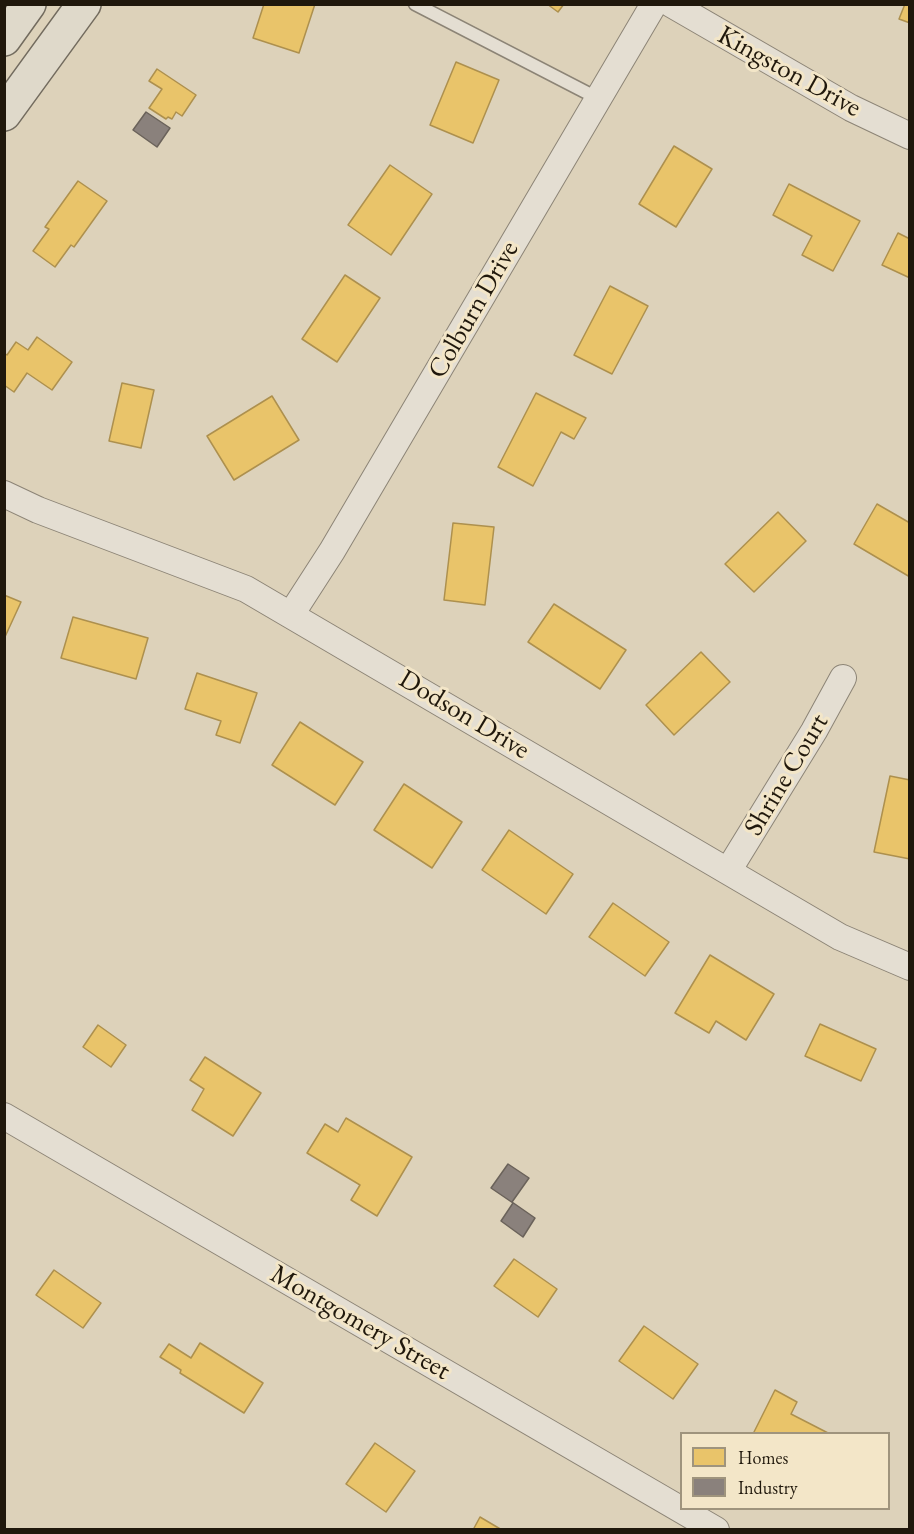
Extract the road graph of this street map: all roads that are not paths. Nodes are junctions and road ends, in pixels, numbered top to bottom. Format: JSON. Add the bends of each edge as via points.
{"nodes":[{"id":1,"x":29,"y":4,"type":"edge"},
{"id":2,"x":84,"y":4,"type":"edge"},
{"id":3,"x":415,"y":4,"type":"edge"},
{"id":4,"x":654,"y":4,"type":"edge"},
{"id":5,"x":671,"y":4,"type":"edge"},
{"id":6,"x":4,"y":39,"type":"edge"},
{"id":7,"x":598,"y":99,"type":"junction"},
{"id":8,"x":4,"y":114,"type":"edge"},
{"id":9,"x":909,"y":136,"type":"edge"},
{"id":10,"x":4,"y":494,"type":"edge"},
{"id":11,"x":292,"y":613,"type":"junction"},
{"id":12,"x":843,"y":678,"type":"dead end"},
{"id":13,"x":728,"y":871,"type":"junction"},
{"id":14,"x":909,"y":967,"type":"edge"},
{"id":15,"x":4,"y":1116,"type":"edge"},
{"id":16,"x":680,"y":1509,"type":"edge"},
{"id":17,"x":682,"y":1510,"type":"edge"},
{"id":18,"x":716,"y":1530,"type":"edge"}],
"edges":[{"from":1,"to":6,"type":"main road"},
{"from":2,"to":8,"type":"main road"},
{"from":3,"to":7,"type":"lane"},
{"from":4,"to":7,"type":"street","name":"Colburn Drive"},
{"from":5,"to":9,"type":"street","name":"Kingston Drive","via":[[850,108]]},
{"from":7,"to":11,"type":"street","name":"Colburn Drive"},
{"from":10,"to":11,"type":"street","name":"Dodson Drive","via":[[235,584]]},
{"from":11,"to":13,"type":"street","name":"Dodson Drive"},
{"from":12,"to":13,"type":"street","name":"Shrine Court"},
{"from":13,"to":14,"type":"street","name":"Dodson Drive","via":[[840,937]]},
{"from":15,"to":16,"type":"street","name":"Montgomery Street"},
{"from":17,"to":18,"type":"street","name":"Montgomery Street"}]}
